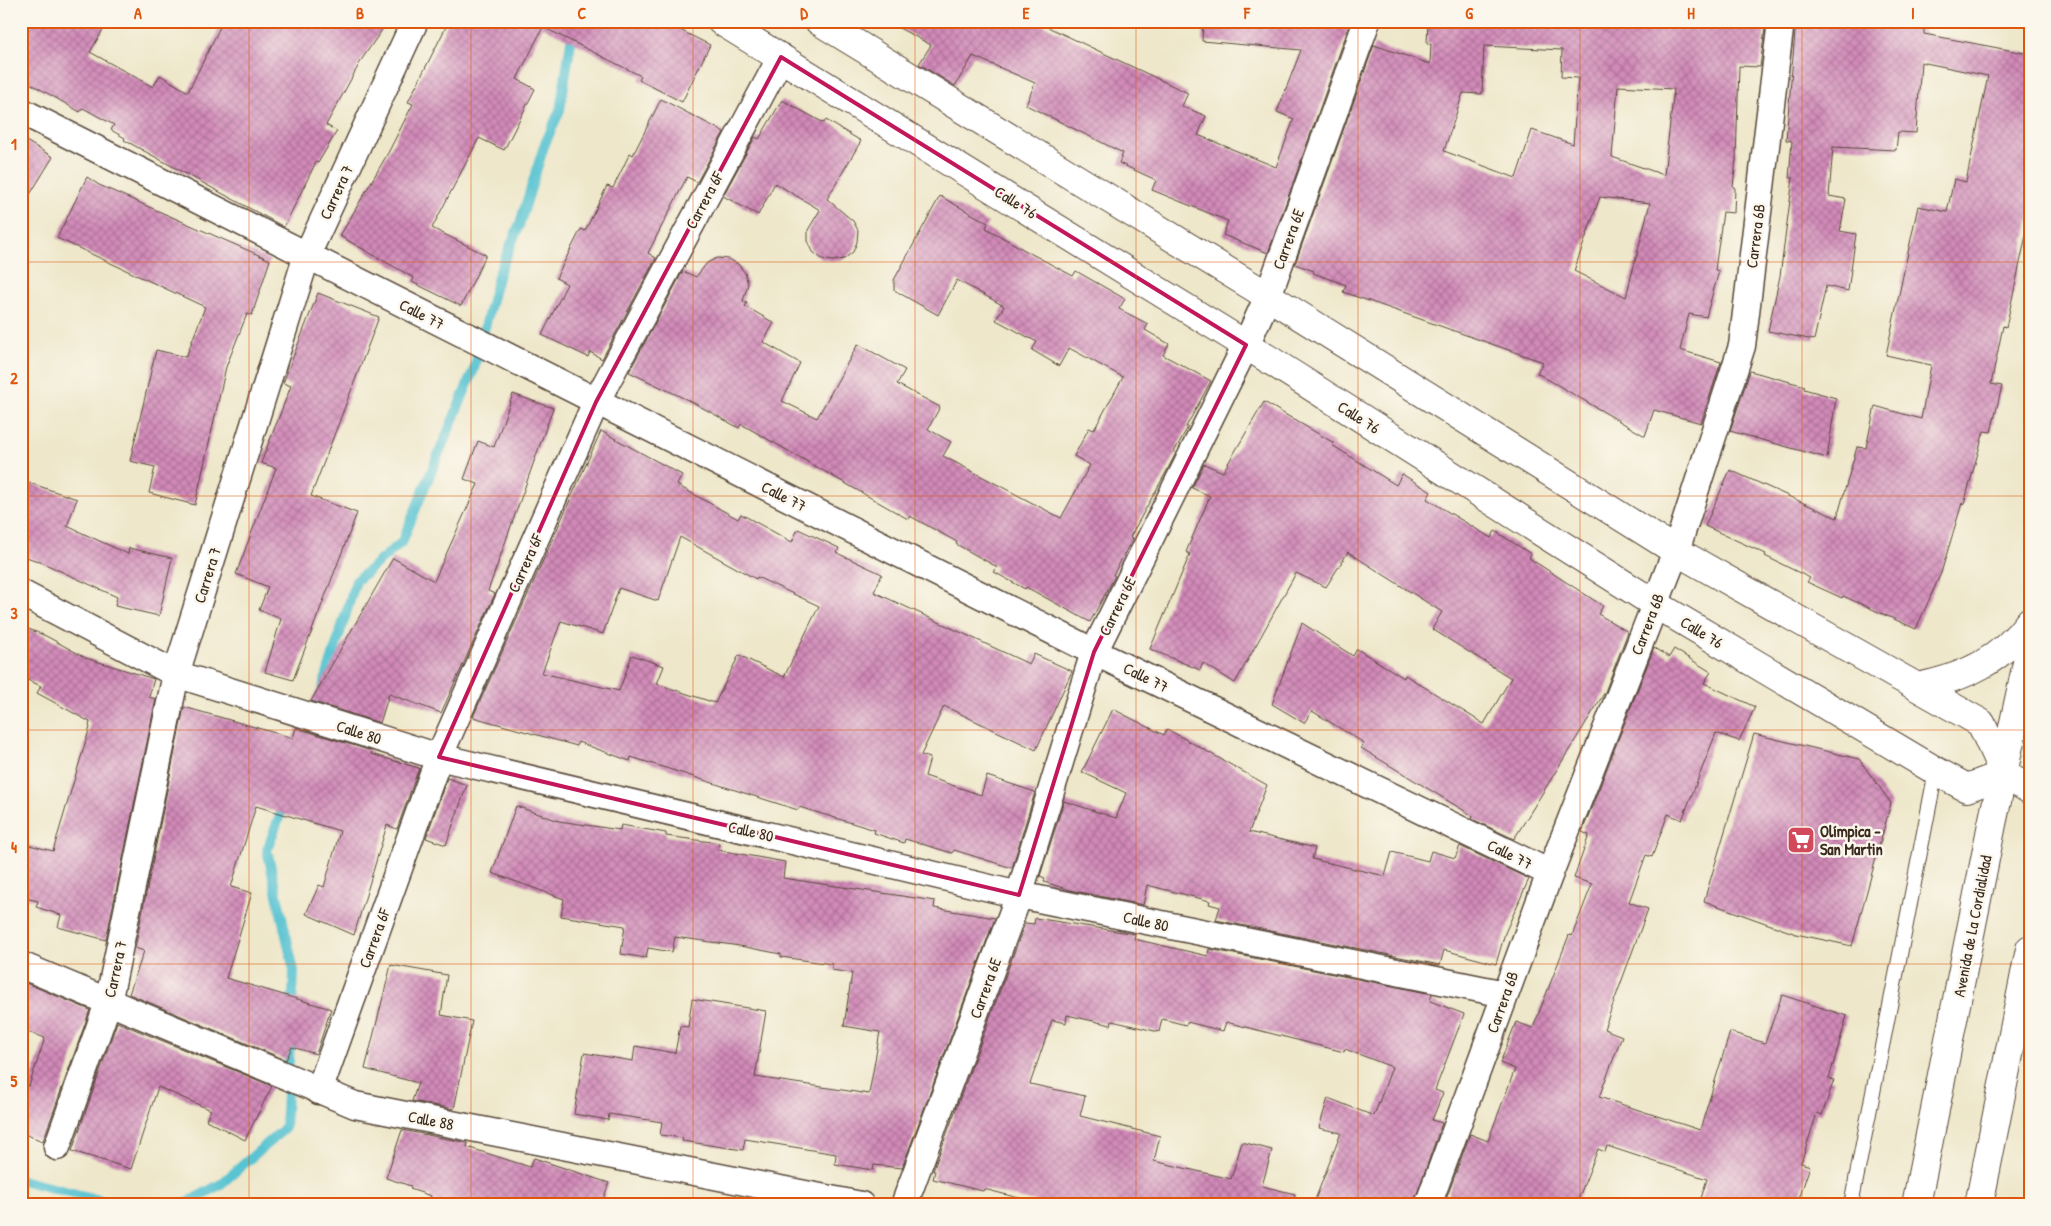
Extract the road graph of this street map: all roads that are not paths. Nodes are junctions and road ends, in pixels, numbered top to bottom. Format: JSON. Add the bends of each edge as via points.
{"nodes":[{"id":1,"x":415,"y":21,"type":"edge"},
{"id":2,"x":721,"y":21,"type":"edge"},
{"id":3,"x":819,"y":21,"type":"edge"},
{"id":4,"x":1367,"y":21,"type":"edge"},
{"id":5,"x":1781,"y":21,"type":"edge"},
{"id":6,"x":781,"y":58,"type":"junction"},
{"id":7,"x":21,"y":111,"type":"edge"},
{"id":8,"x":307,"y":255,"type":"junction"},
{"id":9,"x":1268,"y":296,"type":"junction"},
{"id":10,"x":1246,"y":345,"type":"junction"},
{"id":11,"x":596,"y":402,"type":"junction"},
{"id":12,"x":1676,"y":551,"type":"junction"},
{"id":13,"x":21,"y":593,"type":"edge"},
{"id":14,"x":1655,"y":604,"type":"junction"},
{"id":15,"x":2030,"y":621,"type":"edge"},
{"id":16,"x":2030,"y":648,"type":"edge"},
{"id":17,"x":1094,"y":652,"type":"junction"},
{"id":18,"x":176,"y":674,"type":"junction"},
{"id":19,"x":1918,"y":687,"type":"junction"},
{"id":20,"x":439,"y":757,"type":"junction"},
{"id":21,"x":1936,"y":771,"type":"junction"},
{"id":22,"x":2004,"y":774,"type":"junction"},
{"id":23,"x":2030,"y":790,"type":"edge"},
{"id":24,"x":1550,"y":873,"type":"junction"},
{"id":25,"x":1019,"y":895,"type":"junction"},
{"id":26,"x":2030,"y":949,"type":"edge"},
{"id":27,"x":21,"y":965,"type":"edge"},
{"id":28,"x":1505,"y":994,"type":"junction"},
{"id":29,"x":108,"y":1003,"type":"junction"},
{"id":30,"x":319,"y":1091,"type":"junction"},
{"id":31,"x":57,"y":1147,"type":"dead end"},
{"id":32,"x":861,"y":1205,"type":"edge"},
{"id":33,"x":904,"y":1205,"type":"edge"},
{"id":34,"x":1428,"y":1205,"type":"edge"},
{"id":35,"x":1851,"y":1205,"type":"edge"},
{"id":36,"x":1916,"y":1205,"type":"edge"},
{"id":37,"x":1979,"y":1205,"type":"edge"}],
"edges":[{"from":1,"to":8,"type":"street","name":"Carrera 7"},
{"from":2,"to":6,"type":"street","name":"Calle 76"},
{"from":3,"to":9,"type":"street"},
{"from":4,"to":9,"type":"street","name":"Carrera 6E"},
{"from":5,"to":12,"type":"street","name":"Carrera 6B","via":[[1742,346]]},
{"from":6,"to":10,"type":"street","name":"Calle 76"},
{"from":6,"to":11,"type":"street","name":"Carrera 6F"},
{"from":7,"to":8,"type":"street","name":"Calle 77"},
{"from":8,"to":11,"type":"street","name":"Calle 77"},
{"from":8,"to":18,"type":"street","name":"Carrera 7"},
{"from":9,"to":10,"type":"street","name":"Carrera 6E"},
{"from":9,"to":12,"type":"street"},
{"from":10,"to":14,"type":"street","name":"Calle 76"},
{"from":10,"to":17,"type":"street","name":"Carrera 6E"},
{"from":11,"to":17,"type":"street","name":"Calle 77"},
{"from":11,"to":20,"type":"street","name":"Carrera 6F"},
{"from":12,"to":14,"type":"street","name":"Carrera 6B"},
{"from":12,"to":19,"type":"street"},
{"from":13,"to":18,"type":"street","name":"Calle 80"},
{"from":14,"to":21,"type":"street","name":"Calle 76"},
{"from":14,"to":24,"type":"street","name":"Carrera 6B"},
{"from":15,"to":19,"type":"street","via":[[2019,636],[1996,656],[1972,671]]},
{"from":16,"to":22,"type":"street","name":"Avenida de La Cordialidad"},
{"from":17,"to":24,"type":"street","name":"Calle 77"},
{"from":17,"to":25,"type":"street","name":"Carrera 6E"},
{"from":18,"to":20,"type":"street","name":"Calle 80"},
{"from":18,"to":29,"type":"street","name":"Carrera 7"},
{"from":19,"to":22,"type":"street","via":[[1981,723]]},
{"from":20,"to":25,"type":"street","name":"Calle 80"},
{"from":20,"to":30,"type":"street","name":"Carrera 6F"},
{"from":21,"to":22,"type":"street","name":"Calle 76","via":[[1967,788]]},
{"from":21,"to":35,"type":"lane"},
{"from":22,"to":23,"type":"street"},
{"from":22,"to":36,"type":"street","name":"Avenida de La Cordialidad"},
{"from":24,"to":28,"type":"street","name":"Carrera 6B"},
{"from":25,"to":28,"type":"street","name":"Calle 80"},
{"from":25,"to":33,"type":"street","name":"Carrera 6E"},
{"from":26,"to":37,"type":"street"},
{"from":27,"to":29,"type":"street","name":"Calle 88"},
{"from":28,"to":34,"type":"street","name":"Carrera 6B"},
{"from":29,"to":30,"type":"street","name":"Calle 88"},
{"from":29,"to":31,"type":"street","name":"Carrera 7"},
{"from":30,"to":32,"type":"street","name":"Calle 88","via":[[355,1105]]}]}
